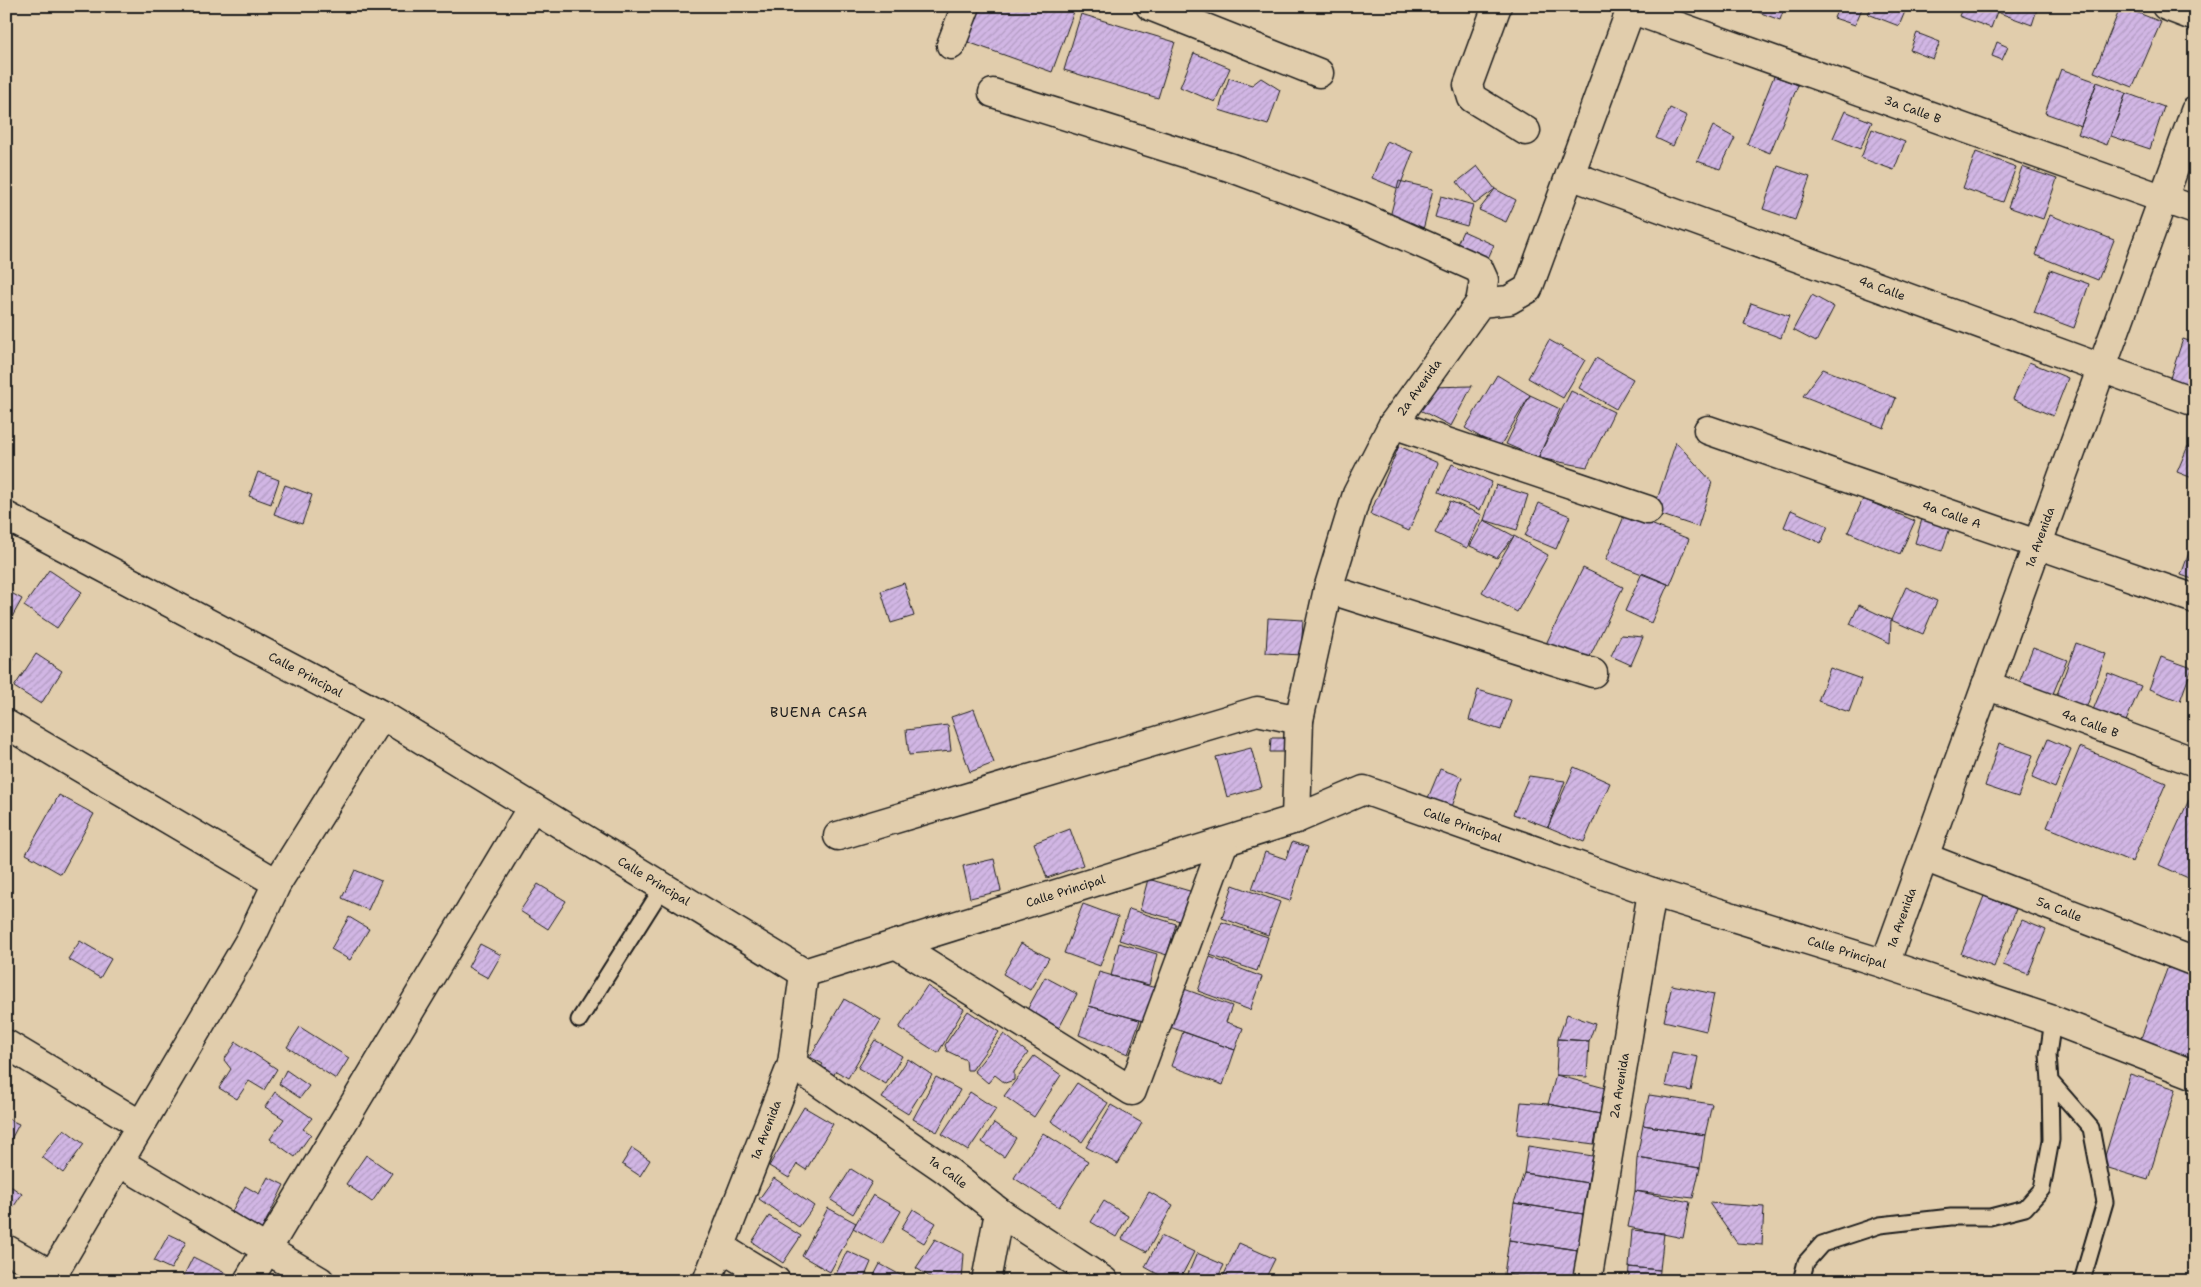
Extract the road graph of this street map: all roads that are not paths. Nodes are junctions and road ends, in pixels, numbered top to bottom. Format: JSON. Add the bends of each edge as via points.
{"nodes":[{"id":1,"x":966,"y":6,"type":"edge"},
{"id":2,"x":1150,"y":6,"type":"edge"},
{"id":3,"x":1496,"y":6,"type":"edge"},
{"id":4,"x":2166,"y":6,"type":"edge"},
{"id":5,"x":1631,"y":8,"type":"edge"},
{"id":6,"x":2195,"y":17,"type":"edge"},
{"id":7,"x":950,"y":45,"type":"dead end"},
{"id":8,"x":1319,"y":72,"type":"dead end"},
{"id":9,"x":993,"y":93,"type":"dead end"},
{"id":10,"x":2195,"y":110,"type":"edge"},
{"id":11,"x":1526,"y":131,"type":"dead end"},
{"id":12,"x":1570,"y":176,"type":"junction"},
{"id":13,"x":2162,"y":198,"type":"junction"},
{"id":14,"x":2195,"y":210,"type":"edge"},
{"id":15,"x":1480,"y":302,"type":"junction"},
{"id":16,"x":2100,"y":367,"type":"junction"},
{"id":17,"x":2195,"y":402,"type":"edge"},
{"id":18,"x":1393,"y":424,"type":"junction"},
{"id":19,"x":1708,"y":430,"type":"dead end"},
{"id":20,"x":1648,"y":510,"type":"dead end"},
{"id":21,"x":7,"y":517,"type":"edge"},
{"id":22,"x":2037,"y":543,"type":"junction"},
{"id":23,"x":1328,"y":589,"type":"junction"},
{"id":24,"x":2195,"y":599,"type":"edge"},
{"id":25,"x":1593,"y":673,"type":"dead end"},
{"id":26,"x":1986,"y":685,"type":"junction"},
{"id":27,"x":382,"y":715,"type":"junction"},
{"id":28,"x":1299,"y":720,"type":"junction"},
{"id":29,"x":6,"y":724,"type":"edge"},
{"id":30,"x":2195,"y":762,"type":"edge"},
{"id":31,"x":532,"y":807,"type":"junction"},
{"id":32,"x":1296,"y":819,"type":"junction"},
{"id":33,"x":838,"y":836,"type":"dead end"},
{"id":34,"x":1224,"y":842,"type":"junction"},
{"id":35,"x":1924,"y":857,"type":"junction"},
{"id":36,"x":277,"y":883,"type":"junction"},
{"id":37,"x":663,"y":887,"type":"junction"},
{"id":38,"x":1652,"y":892,"type":"junction"},
{"id":39,"x":896,"y":944,"type":"junction"},
{"id":40,"x":2195,"y":962,"type":"edge"},
{"id":41,"x":1885,"y":964,"type":"junction"},
{"id":42,"x":804,"y":973,"type":"junction"},
{"id":43,"x":579,"y":1020,"type":"dead end"},
{"id":44,"x":2053,"y":1020,"type":"junction"},
{"id":45,"x":6,"y":1044,"type":"edge"},
{"id":46,"x":792,"y":1064,"type":"junction"},
{"id":47,"x":2195,"y":1076,"type":"edge"},
{"id":48,"x":2050,"y":1081,"type":"junction"},
{"id":49,"x":141,"y":1125,"type":"junction"},
{"id":50,"x":119,"y":1162,"type":"junction"},
{"id":51,"x":999,"y":1212,"type":"junction"},
{"id":52,"x":720,"y":1247,"type":"junction"},
{"id":53,"x":6,"y":1249,"type":"edge"},
{"id":54,"x":267,"y":1251,"type":"junction"},
{"id":55,"x":51,"y":1278,"type":"edge"},
{"id":56,"x":248,"y":1281,"type":"edge"},
{"id":57,"x":320,"y":1281,"type":"edge"},
{"id":58,"x":707,"y":1281,"type":"edge"},
{"id":59,"x":776,"y":1281,"type":"edge"},
{"id":60,"x":986,"y":1281,"type":"edge"},
{"id":61,"x":1104,"y":1281,"type":"edge"},
{"id":62,"x":1588,"y":1281,"type":"edge"},
{"id":63,"x":1801,"y":1281,"type":"edge"},
{"id":64,"x":2082,"y":1281,"type":"edge"}],
"edges":[{"from":1,"to":7,"type":"street"},
{"from":2,"to":8,"type":"street"},
{"from":3,"to":11,"type":"street","via":[[1468,84],[1472,98]]},
{"from":4,"to":6,"type":"street"},
{"from":5,"to":12,"type":"street"},
{"from":5,"to":13,"type":"street","name":"3a Calle B"},
{"from":9,"to":15,"type":"street","via":[[1229,167],[1355,214],[1479,269],[1484,280]]},
{"from":10,"to":13,"type":"street","name":"1a Avenida"},
{"from":12,"to":15,"type":"street","via":[[1528,288],[1509,300]]},
{"from":12,"to":16,"type":"street","name":"4a Calle"},
{"from":13,"to":14,"type":"street","name":"3a Calle B"},
{"from":13,"to":16,"type":"street","name":"1a Avenida"},
{"from":15,"to":18,"type":"street","name":"2a Avenida"},
{"from":16,"to":17,"type":"street","name":"4a Calle"},
{"from":16,"to":22,"type":"street","name":"1a Avenida"},
{"from":18,"to":20,"type":"street"},
{"from":18,"to":23,"type":"street","name":"2a Avenida","via":[[1356,494]]},
{"from":19,"to":22,"type":"street","name":"4a Calle A"},
{"from":21,"to":27,"type":"street","name":"Calle Principal"},
{"from":22,"to":24,"type":"street","name":"4a Calle A"},
{"from":22,"to":26,"type":"street","name":"1a Avenida"},
{"from":23,"to":25,"type":"street"},
{"from":23,"to":28,"type":"street","name":"2a Avenida"},
{"from":26,"to":30,"type":"street","name":"4a Calle B"},
{"from":26,"to":35,"type":"street","name":"1a Avenida"},
{"from":27,"to":31,"type":"street","name":"Calle Principal"},
{"from":27,"to":36,"type":"street"},
{"from":28,"to":32,"type":"street","name":"2a Avenida"},
{"from":28,"to":33,"type":"street","via":[[1257,711]]},
{"from":29,"to":36,"type":"street"},
{"from":31,"to":37,"type":"street","name":"Calle Principal"},
{"from":31,"to":54,"type":"street"},
{"from":32,"to":34,"type":"street","name":"Calle Principal"},
{"from":32,"to":38,"type":"street","name":"Calle Principal","via":[[1364,790]]},
{"from":34,"to":39,"type":"street","name":"Calle Principal"},
{"from":34,"to":39,"type":"street","via":[[1132,1091]]},
{"from":35,"to":40,"type":"street","name":"5a Calle"},
{"from":35,"to":41,"type":"street","name":"1a Avenida"},
{"from":36,"to":49,"type":"street","via":[[250,938]]},
{"from":37,"to":42,"type":"street","name":"Calle Principal"},
{"from":37,"to":43,"type":"lane"},
{"from":38,"to":41,"type":"street","name":"Calle Principal"},
{"from":38,"to":62,"type":"street","name":"2a Avenida"},
{"from":39,"to":42,"type":"street","name":"Calle Principal"},
{"from":41,"to":44,"type":"street","name":"Calle Principal"},
{"from":42,"to":46,"type":"street","name":"1a Avenida"},
{"from":44,"to":47,"type":"street","name":"Calle Principal"},
{"from":44,"to":48,"type":"lane","via":[[2048,1055]]},
{"from":45,"to":49,"type":"street"},
{"from":46,"to":51,"type":"street","name":"1a Calle","via":[[946,1170]]},
{"from":46,"to":52,"type":"street","name":"1a Avenida"},
{"from":48,"to":63,"type":"lane","via":[[2051,1140],[2042,1189],[2025,1208],[1990,1217],[1951,1217],[1880,1225],[1822,1244],[1806,1262]]},
{"from":48,"to":64,"type":"lane","via":[[2091,1128],[2105,1202]]},
{"from":49,"to":50,"type":"street"},
{"from":50,"to":54,"type":"street"},
{"from":50,"to":55,"type":"street"},
{"from":51,"to":60,"type":"street"},
{"from":51,"to":61,"type":"street","name":"1a Calle"},
{"from":52,"to":58,"type":"street","name":"1a Avenida"},
{"from":52,"to":59,"type":"street"},
{"from":53,"to":55,"type":"street"},
{"from":54,"to":56,"type":"street"},
{"from":54,"to":57,"type":"street"}]}
